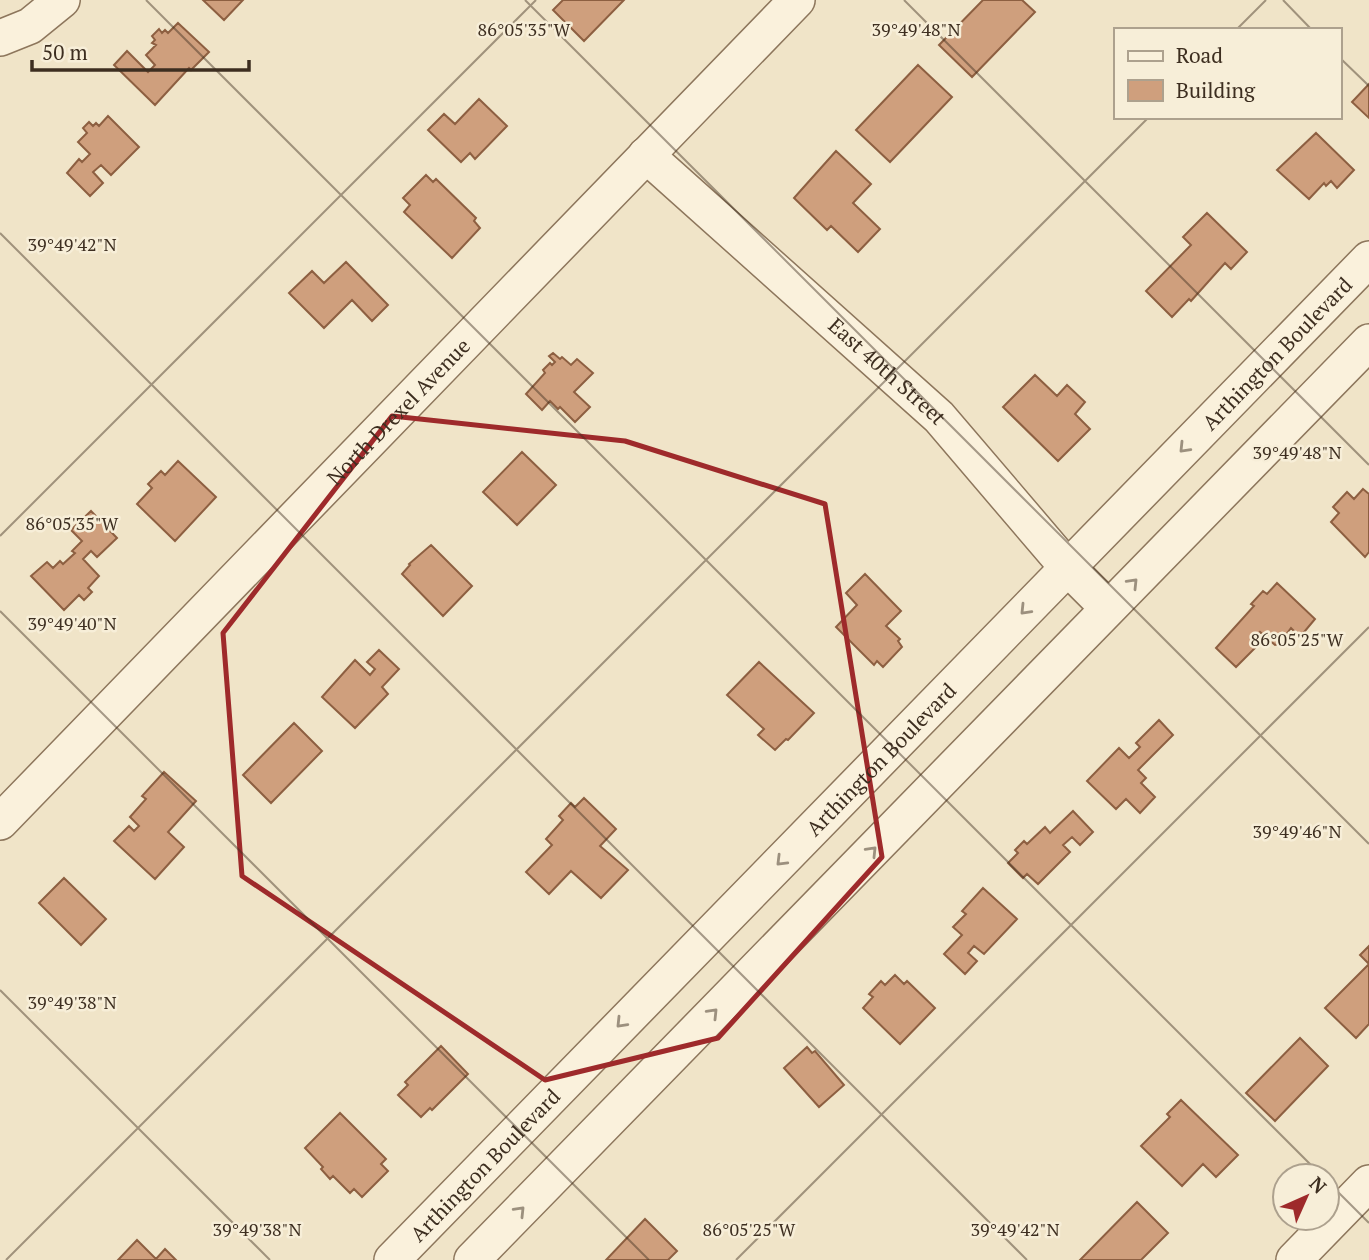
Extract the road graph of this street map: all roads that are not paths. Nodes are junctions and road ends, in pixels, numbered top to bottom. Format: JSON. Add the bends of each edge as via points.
{"nodes":[{"id":1,"x":62,"y":0,"type":"edge"},
{"id":2,"x":797,"y":0,"type":"edge"},
{"id":3,"x":3,"y":30,"type":"edge"},
{"id":4,"x":646,"y":155,"type":"junction"},
{"id":5,"x":1369,"y":259,"type":"edge"},
{"id":6,"x":1369,"y":342,"type":"edge"},
{"id":7,"x":1067,"y":567,"type":"junction"},
{"id":8,"x":1108,"y":608,"type":"junction"},
{"id":9,"x":0,"y":821,"type":"edge"},
{"id":10,"x":1369,"y":1183,"type":"edge"},
{"id":11,"x":392,"y":1260,"type":"edge"},
{"id":12,"x":472,"y":1260,"type":"edge"},
{"id":13,"x":1294,"y":1260,"type":"edge"}],
"edges":[{"from":1,"to":3,"type":"street","via":[[30,26]]},
{"from":2,"to":4,"type":"street","name":"North Drexel Avenue"},
{"from":4,"to":7,"type":"street","name":"East 40th Street","via":[[939,417]]},
{"from":4,"to":9,"type":"street","name":"North Drexel Avenue"},
{"from":5,"to":7,"type":"street","name":"Arthington Boulevard","one_way":true},
{"from":8,"to":6,"type":"street","one_way":true},
{"from":7,"to":8,"type":"street","name":"East 40th Street"},
{"from":7,"to":11,"type":"street","name":"Arthington Boulevard","one_way":true},
{"from":12,"to":8,"type":"street","one_way":true},
{"from":10,"to":13,"type":"street"}]}
